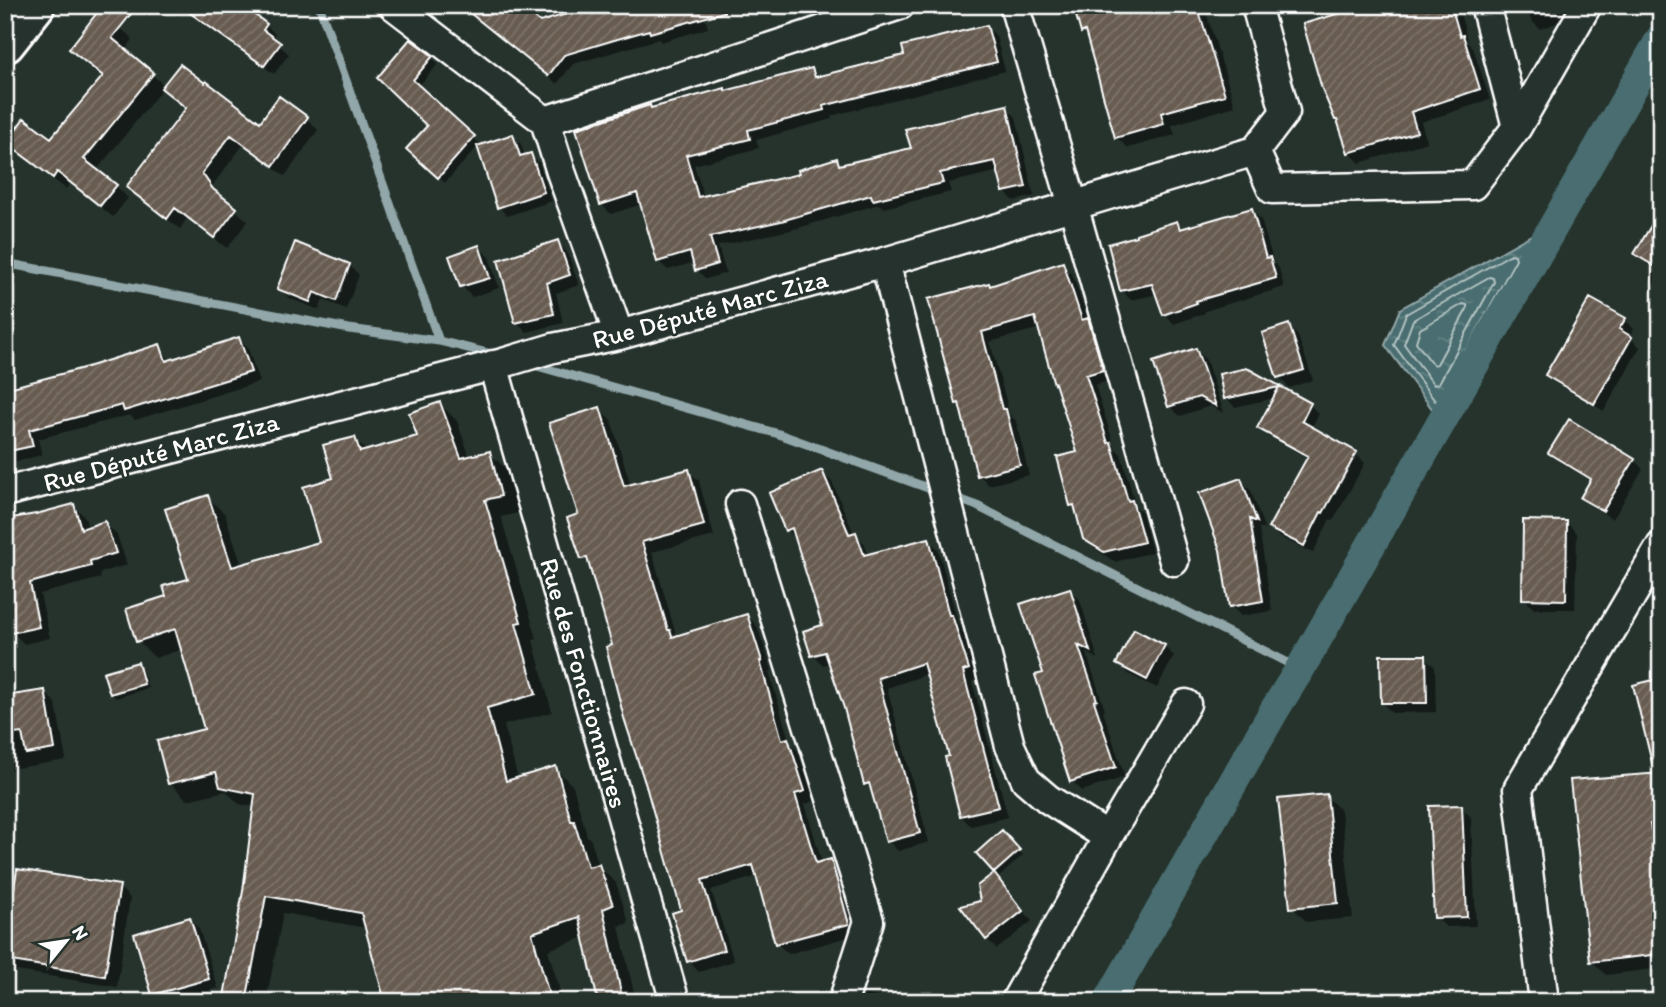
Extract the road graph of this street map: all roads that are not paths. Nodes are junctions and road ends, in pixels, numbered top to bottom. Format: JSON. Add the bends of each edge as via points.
{"nodes":[{"id":1,"x":35,"y":5,"type":"edge"},
{"id":2,"x":393,"y":5,"type":"edge"},
{"id":3,"x":900,"y":5,"type":"edge"},
{"id":4,"x":1014,"y":5,"type":"edge"},
{"id":5,"x":1256,"y":5,"type":"edge"},
{"id":6,"x":1485,"y":5,"type":"edge"},
{"id":7,"x":1587,"y":5,"type":"edge"},
{"id":8,"x":5,"y":43,"type":"edge"},
{"id":9,"x":545,"y":121,"type":"junction"},
{"id":10,"x":1517,"y":127,"type":"junction"},
{"id":11,"x":1255,"y":151,"type":"junction"},
{"id":12,"x":1073,"y":205,"type":"junction"},
{"id":13,"x":885,"y":262,"type":"junction"},
{"id":14,"x":619,"y":335,"type":"junction"},
{"id":15,"x":498,"y":364,"type":"junction"},
{"id":16,"x":5,"y":492,"type":"edge"},
{"id":17,"x":740,"y":504,"type":"dead end"},
{"id":18,"x":1661,"y":546,"type":"edge"},
{"id":19,"x":1174,"y":561,"type":"dead end"},
{"id":20,"x":1186,"y":704,"type":"dead end"},
{"id":21,"x":1108,"y":837,"type":"junction"},
{"id":22,"x":675,"y":1002,"type":"edge"},
{"id":23,"x":843,"y":1002,"type":"edge"},
{"id":24,"x":1015,"y":1002,"type":"edge"},
{"id":25,"x":1544,"y":1002,"type":"edge"}],
"edges":[{"from":1,"to":8,"type":"street"},
{"from":2,"to":9,"type":"street"},
{"from":3,"to":9,"type":"street"},
{"from":4,"to":12,"type":"street"},
{"from":5,"to":11,"type":"street","via":[[1285,112]]},
{"from":6,"to":10,"type":"street"},
{"from":7,"to":10,"type":"street"},
{"from":9,"to":14,"type":"street"},
{"from":10,"to":11,"type":"street","via":[[1473,185],[1272,189]]},
{"from":11,"to":12,"type":"street","name":"Rue Député Marc Ziza"},
{"from":12,"to":13,"type":"street","name":"Rue Député Marc Ziza"},
{"from":12,"to":19,"type":"street"},
{"from":13,"to":14,"type":"street","name":"Rue Député Marc Ziza"},
{"from":13,"to":21,"type":"street","via":[[1010,746],[1026,780]]},
{"from":14,"to":15,"type":"street","name":"Rue Député Marc Ziza"},
{"from":15,"to":16,"type":"street","name":"Rue Député Marc Ziza"},
{"from":15,"to":22,"type":"street","name":"Rue des Fonctionnaires"},
{"from":17,"to":23,"type":"street","via":[[869,921]]},
{"from":18,"to":25,"type":"street","via":[[1518,789]]},
{"from":20,"to":21,"type":"street"},
{"from":21,"to":24,"type":"street"}]}
